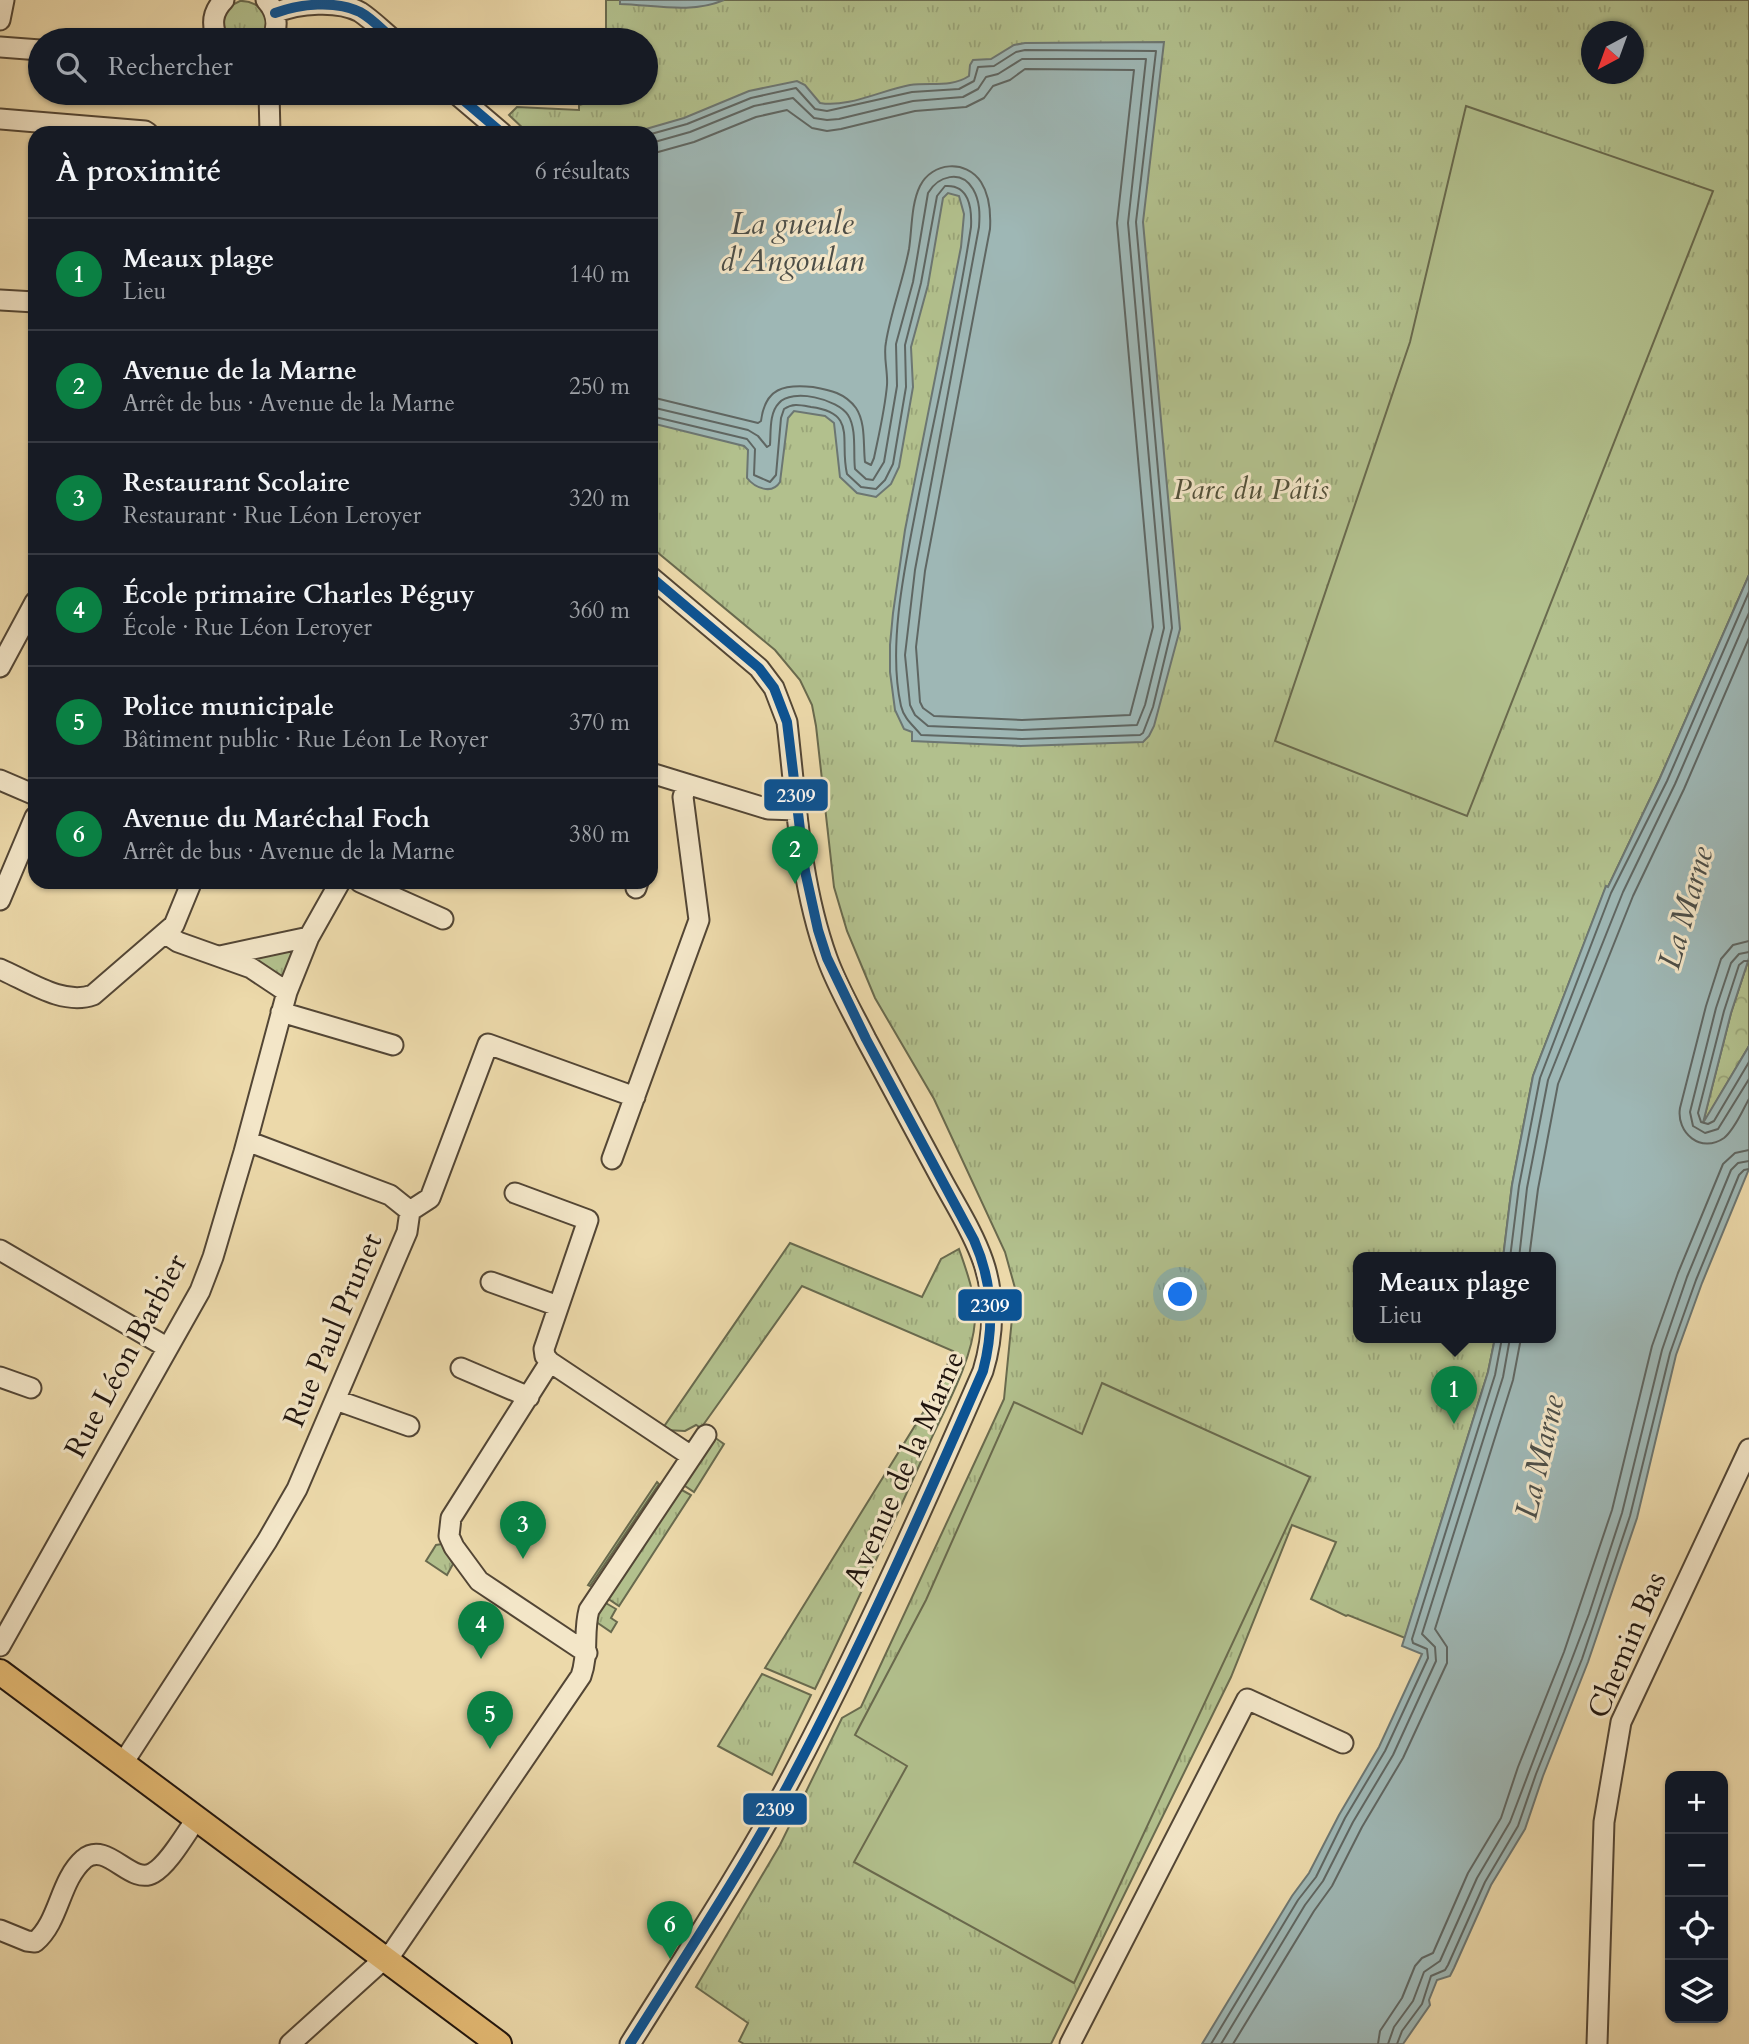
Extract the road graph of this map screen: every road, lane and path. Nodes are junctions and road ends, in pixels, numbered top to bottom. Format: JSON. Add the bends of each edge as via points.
{"nodes":[{"id":1,"x":4,"y":0,"type":"edge"},
{"id":2,"x":224,"y":0,"type":"edge"},
{"id":3,"x":270,"y":6,"type":"edge"},
{"id":4,"x":0,"y":20,"type":"edge"},
{"id":5,"x":214,"y":28,"type":"edge"},
{"id":6,"x":276,"y":28,"type":"edge"},
{"id":7,"x":379,"y":28,"type":"edge"},
{"id":8,"x":0,"y":47,"type":"edge"},
{"id":9,"x":28,"y":49,"type":"edge"},
{"id":10,"x":269,"y":105,"type":"edge"},
{"id":11,"x":469,"y":105,"type":"edge"},
{"id":12,"x":0,"y":119,"type":"edge"},
{"id":13,"x":85,"y":126,"type":"edge"},
{"id":14,"x":270,"y":126,"type":"edge"},
{"id":15,"x":494,"y":126,"type":"edge"},
{"id":16,"x":0,"y":300,"type":"edge"},
{"id":17,"x":28,"y":302,"type":"edge"},
{"id":18,"x":658,"y":583,"type":"edge"},
{"id":19,"x":28,"y":614,"type":"edge"},
{"id":20,"x":2,"y":659,"type":"edge"},
{"id":21,"x":658,"y":775,"type":"edge"},
{"id":22,"x":0,"y":780,"type":"edge"},
{"id":23,"x":687,"y":784,"type":"junction"},
{"id":24,"x":28,"y":792,"type":"edge"},
{"id":25,"x":797,"y":810,"type":"junction"},
{"id":26,"x":28,"y":834,"type":"edge"},
{"id":27,"x":189,"y":889,"type":"edge"},
{"id":28,"x":336,"y":889,"type":"edge"},
{"id":29,"x":376,"y":889,"type":"edge"},
{"id":30,"x":0,"y":900,"type":"edge"},
{"id":31,"x":443,"y":919,"type":"dead end"},
{"id":32,"x":166,"y":934,"type":"junction"},
{"id":33,"x":309,"y":937,"type":"junction"},
{"id":34,"x":219,"y":957,"type":"junction"},
{"id":35,"x":0,"y":969,"type":"edge"},
{"id":36,"x":287,"y":992,"type":"junction"},
{"id":37,"x":281,"y":1012,"type":"junction"},
{"id":38,"x":393,"y":1045,"type":"dead end"},
{"id":39,"x":635,"y":1097,"type":"junction"},
{"id":40,"x":247,"y":1141,"type":"junction"},
{"id":41,"x":612,"y":1159,"type":"dead end"},
{"id":42,"x":515,"y":1193,"type":"dead end"},
{"id":43,"x":410,"y":1211,"type":"junction"},
{"id":44,"x":0,"y":1250,"type":"edge"},
{"id":45,"x":491,"y":1282,"type":"dead end"},
{"id":46,"x":558,"y":1306,"type":"junction"},
{"id":47,"x":168,"y":1348,"type":"junction"},
{"id":48,"x":550,"y":1362,"type":"junction"},
{"id":49,"x":461,"y":1368,"type":"dead end"},
{"id":50,"x":0,"y":1377,"type":"edge"},
{"id":51,"x":31,"y":1388,"type":"dead end"},
{"id":52,"x":529,"y":1397,"type":"junction"},
{"id":53,"x":336,"y":1400,"type":"junction"},
{"id":54,"x":409,"y":1426,"type":"dead end"},
{"id":55,"x":706,"y":1435,"type":"dead end"},
{"id":56,"x":1749,"y":1449,"type":"edge"},
{"id":57,"x":691,"y":1456,"type":"junction"},
{"id":58,"x":0,"y":1646,"type":"edge"},
{"id":59,"x":587,"y":1653,"type":"junction"},
{"id":60,"x":0,"y":1672,"type":"edge"},
{"id":61,"x":1343,"y":1743,"type":"dead end"},
{"id":62,"x":123,"y":1763,"type":"junction"},
{"id":63,"x":197,"y":1818,"type":"junction"},
{"id":64,"x":0,"y":1930,"type":"edge"},
{"id":65,"x":384,"y":1959,"type":"junction"},
{"id":66,"x":290,"y":2044,"type":"edge"},
{"id":67,"x":499,"y":2044,"type":"edge"},
{"id":68,"x":630,"y":2044,"type":"edge"},
{"id":69,"x":1070,"y":2044,"type":"edge"},
{"id":70,"x":1597,"y":2044,"type":"edge"}],
"edges":[{"from":1,"to":4,"type":"street"},
{"from":2,"to":5,"type":"street","via":[[214,17]]},
{"from":3,"to":6,"type":"street"},
{"from":3,"to":7,"type":"street","via":[[352,7]]},
{"from":8,"to":9,"type":"street"},
{"from":10,"to":14,"type":"street"},
{"from":11,"to":15,"type":"street"},
{"from":12,"to":13,"type":"street"},
{"from":16,"to":17,"type":"street"},
{"from":18,"to":25,"type":"street","name":"Avenue de la Marne","via":[[759,668],[774,688],[787,722]]},
{"from":19,"to":20,"type":"street"},
{"from":21,"to":23,"type":"street"},
{"from":22,"to":24,"type":"street"},
{"from":23,"to":25,"type":"street","via":[[768,808]]},
{"from":23,"to":39,"type":"street","via":[[683,797],[699,920]]},
{"from":25,"to":68,"type":"street","name":"Avenue de la Marne","via":[[816,922],[828,959],[873,1053],[974,1239],[988,1283],[991,1337],[983,1371],[908,1540],[788,1785]]},
{"from":26,"to":30,"type":"street"},
{"from":27,"to":32,"type":"street"},
{"from":28,"to":33,"type":"street","name":"Rue Léon Barbier"},
{"from":29,"to":31,"type":"street"},
{"from":32,"to":34,"type":"street"},
{"from":32,"to":35,"type":"street","via":[[84,998],[65,998]]},
{"from":33,"to":34,"type":"street"},
{"from":33,"to":36,"type":"street","name":"Rue Léon Barbier"},
{"from":34,"to":36,"type":"street","via":[[251,968]]},
{"from":36,"to":37,"type":"street","name":"Rue Léon Barbier"},
{"from":37,"to":38,"type":"street"},
{"from":37,"to":40,"type":"street","name":"Rue Léon Barbier"},
{"from":39,"to":41,"type":"street"},
{"from":39,"to":43,"type":"street","name":"Rue Paul Prunet","via":[[488,1044],[430,1198]]},
{"from":40,"to":43,"type":"street","via":[[390,1195]]},
{"from":40,"to":47,"type":"street","name":"Rue Léon Barbier","via":[[200,1291]]},
{"from":42,"to":46,"type":"street","via":[[588,1220]]},
{"from":43,"to":53,"type":"street","name":"Rue Paul Prunet","via":[[407,1232]]},
{"from":44,"to":47,"type":"street"},
{"from":45,"to":46,"type":"street"},
{"from":46,"to":48,"type":"street","via":[[544,1349]]},
{"from":47,"to":58,"type":"street","name":"Rue Léon Barbier"},
{"from":48,"to":52,"type":"street"},
{"from":48,"to":57,"type":"street"},
{"from":49,"to":52,"type":"street"},
{"from":50,"to":51,"type":"street"},
{"from":52,"to":59,"type":"street","via":[[451,1518],[449,1536],[479,1581]]},
{"from":53,"to":54,"type":"street"},
{"from":53,"to":62,"type":"street","name":"Rue Paul Prunet","via":[[297,1489],[267,1541]]},
{"from":55,"to":57,"type":"street"},
{"from":56,"to":70,"type":"street","name":"Chemin Bas","via":[[1621,1722],[1604,1822]]},
{"from":57,"to":59,"type":"street","via":[[589,1610]]},
{"from":59,"to":65,"type":"street","via":[[581,1676]]},
{"from":60,"to":62,"type":"main road"},
{"from":61,"to":69,"type":"street","via":[[1247,1699]]},
{"from":62,"to":63,"type":"main road"},
{"from":63,"to":64,"type":"street","via":[[151,1875],[140,1875],[102,1855],[84,1859],[68,1880],[45,1933],[35,1942]]},
{"from":63,"to":65,"type":"main road"},
{"from":65,"to":66,"type":"street"},
{"from":65,"to":67,"type":"main road"}]}
